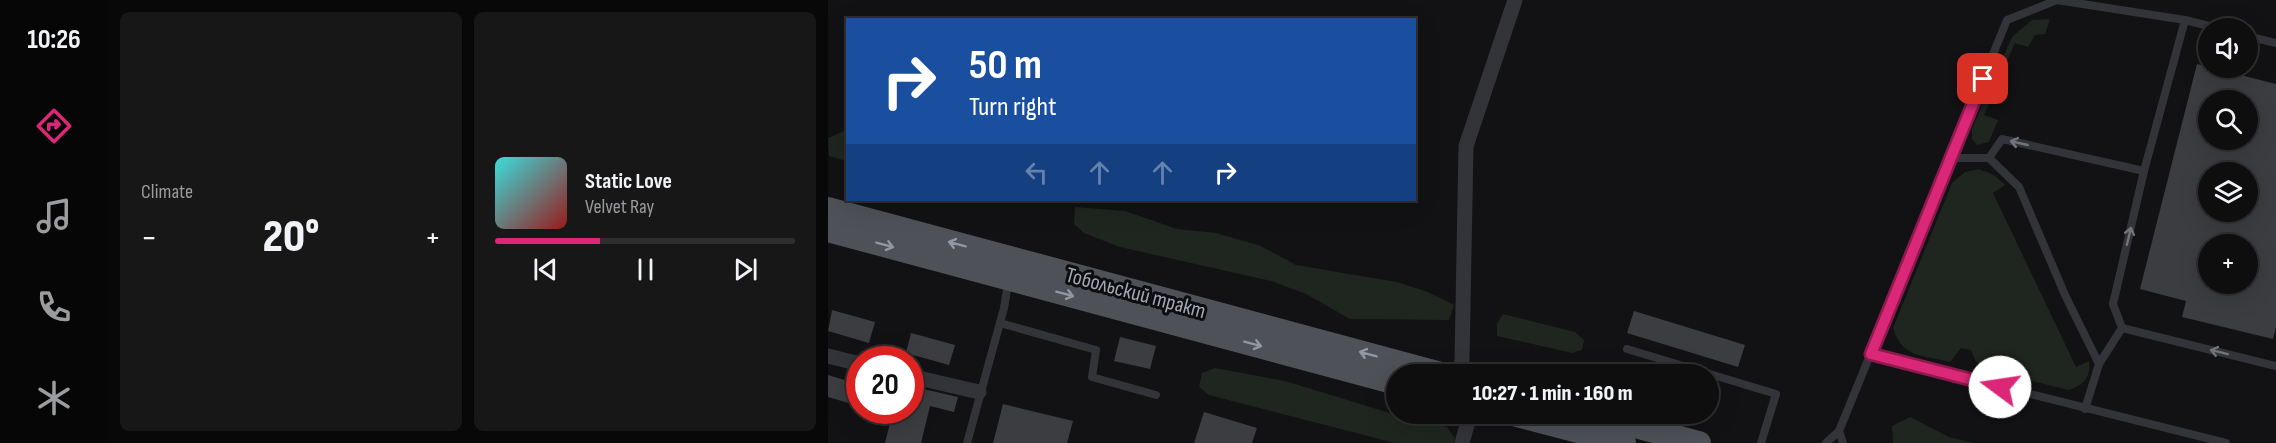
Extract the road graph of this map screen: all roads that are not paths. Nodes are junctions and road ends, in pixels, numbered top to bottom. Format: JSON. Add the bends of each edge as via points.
{"nodes":[{"id":1,"x":1515,"y":0,"type":"edge"},
{"id":2,"x":2185,"y":20,"type":"junction"},
{"id":3,"x":2198,"y":23,"type":"edge"},
{"id":4,"x":2258,"y":39,"type":"edge"},
{"id":5,"x":2276,"y":44,"type":"edge"},
{"id":6,"x":1952,"y":158,"type":"junction"},
{"id":7,"x":1989,"y":158,"type":"junction"},
{"id":8,"x":2144,"y":171,"type":"junction"},
{"id":9,"x":828,"y":209,"type":"edge"},
{"id":10,"x":828,"y":230,"type":"edge"},
{"id":11,"x":1011,"y":269,"type":"junction"},
{"id":12,"x":1000,"y":323,"type":"junction"},
{"id":13,"x":2122,"y":328,"type":"junction"},
{"id":14,"x":1628,"y":349,"type":"dead end"},
{"id":15,"x":1871,"y":354,"type":"junction"},
{"id":16,"x":828,"y":356,"type":"edge"},
{"id":17,"x":846,"y":360,"type":"edge"},
{"id":18,"x":1400,"y":364,"type":"edge"},
{"id":19,"x":1461,"y":364,"type":"edge"},
{"id":20,"x":2098,"y":364,"type":"junction"},
{"id":21,"x":2276,"y":366,"type":"edge"},
{"id":22,"x":924,"y":379,"type":"edge"},
{"id":23,"x":1386,"y":380,"type":"edge"},
{"id":24,"x":979,"y":392,"type":"junction"},
{"id":25,"x":1156,"y":395,"type":"dead end"},
{"id":26,"x":2085,"y":409,"type":"junction"},
{"id":27,"x":1467,"y":424,"type":"edge"},
{"id":28,"x":1551,"y":424,"type":"edge"},
{"id":29,"x":1628,"y":424,"type":"edge"},
{"id":30,"x":1839,"y":431,"type":"junction"},
{"id":31,"x":967,"y":443,"type":"edge"},
{"id":32,"x":1462,"y":443,"type":"edge"},
{"id":33,"x":1624,"y":443,"type":"edge"},
{"id":34,"x":1699,"y":443,"type":"edge"},
{"id":35,"x":1761,"y":443,"type":"edge"},
{"id":36,"x":1826,"y":443,"type":"edge"},
{"id":37,"x":1843,"y":443,"type":"edge"},
{"id":38,"x":2226,"y":443,"type":"edge"}],
"edges":[{"from":1,"to":19,"type":"street","via":[[1466,146]]},
{"from":2,"to":3,"type":"lane"},
{"from":2,"to":6,"type":"lane","via":[[2056,0],[2007,20]]},
{"from":2,"to":8,"type":"lane"},
{"from":4,"to":5,"type":"lane"},
{"from":6,"to":7,"type":"lane"},
{"from":6,"to":15,"type":"lane"},
{"from":8,"to":7,"type":"lane","one_way":true,"via":[[2002,139]]},
{"from":7,"to":20,"type":"lane","via":[[2019,187]]},
{"from":13,"to":8,"type":"lane","one_way":true,"via":[[2113,304]]},
{"from":11,"to":9,"type":"main road","name":"Тобольский тракт","one_way":true},
{"from":10,"to":11,"type":"main road","name":"Тобольский тракт","one_way":true},
{"from":11,"to":12,"type":"lane"},
{"from":18,"to":11,"type":"main road","name":"Тобольский тракт","one_way":true},
{"from":11,"to":23,"type":"main road","name":"Тобольский тракт","one_way":true},
{"from":12,"to":24,"type":"lane"},
{"from":12,"to":25,"type":"lane","via":[[1096,350],[1092,377]]},
{"from":13,"to":20,"type":"lane"},
{"from":21,"to":13,"type":"lane","one_way":true},
{"from":14,"to":35,"type":"lane","via":[[1776,393]]},
{"from":15,"to":26,"type":"lane"},
{"from":15,"to":30,"type":"lane"},
{"from":16,"to":17,"type":"street"},
{"from":20,"to":26,"type":"lane"},
{"from":22,"to":24,"type":"street"},
{"from":24,"to":31,"type":"lane"},
{"from":26,"to":38,"type":"lane"},
{"from":27,"to":32,"type":"street"},
{"from":28,"to":33,"type":"main road"},
{"from":29,"to":34,"type":"main road"},
{"from":30,"to":36,"type":"lane"},
{"from":30,"to":37,"type":"lane"}]}
